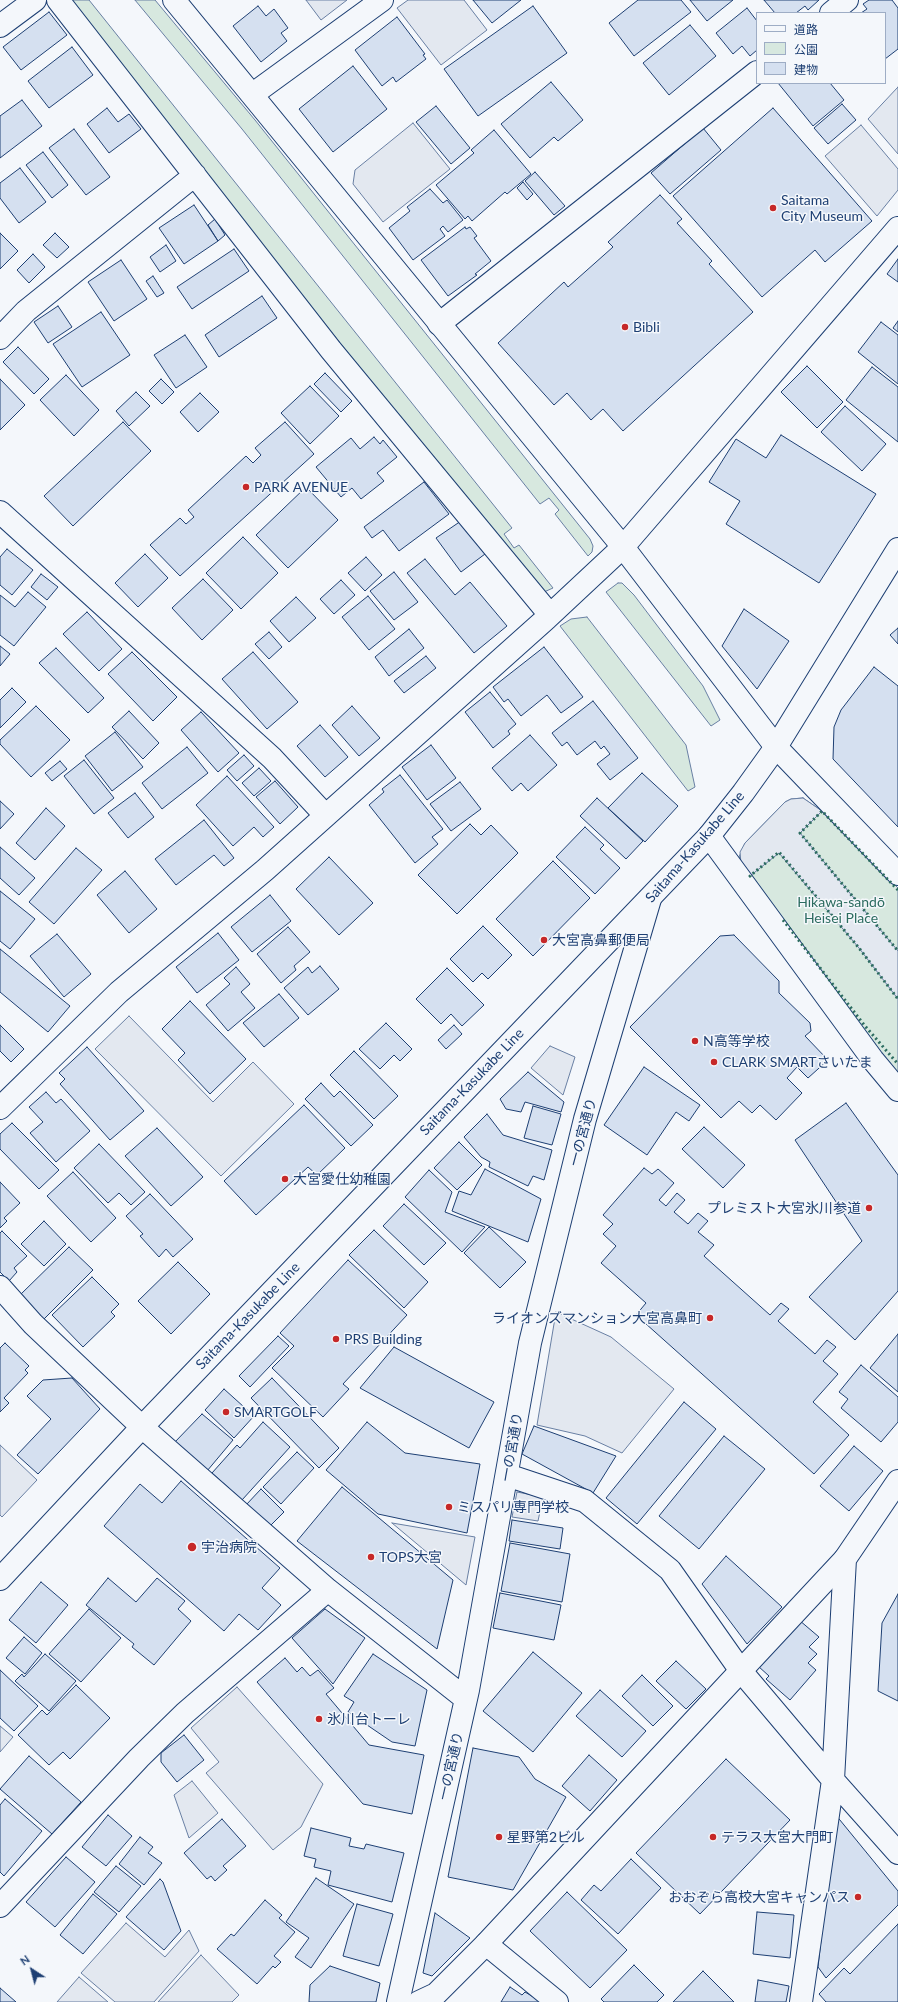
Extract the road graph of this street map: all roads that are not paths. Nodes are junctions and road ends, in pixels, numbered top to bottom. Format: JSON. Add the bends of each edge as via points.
{"nodes":[{"id":1,"x":35,"y":0,"type":"edge"},
{"id":2,"x":58,"y":0,"type":"edge"},
{"id":3,"x":174,"y":0,"type":"edge"},
{"id":4,"x":382,"y":0,"type":"edge"},
{"id":5,"x":847,"y":0,"type":"edge"},
{"id":6,"x":832,"y":12,"type":"edge"},
{"id":7,"x":0,"y":26,"type":"edge"},
{"id":8,"x":756,"y":73,"type":"edge"},
{"id":9,"x":253,"y":94,"type":"junction"},
{"id":10,"x":195,"y":175,"type":"junction"},
{"id":11,"x":898,"y":228,"type":"edge"},
{"id":12,"x":439,"y":324,"type":"junction"},
{"id":13,"x":0,"y":338,"type":"edge"},
{"id":14,"x":0,"y":512,"type":"edge"},
{"id":15,"x":623,"y":547,"type":"junction"},
{"id":16,"x":898,"y":549,"type":"edge"},
{"id":17,"x":550,"y":615,"type":"junction"},
{"id":18,"x":776,"y":747,"type":"junction"},
{"id":19,"x":325,"y":815,"type":"junction"},
{"id":20,"x":709,"y":836,"type":"junction"},
{"id":21,"x":898,"y":874,"type":"edge"},
{"id":22,"x":650,"y":899,"type":"junction"},
{"id":23,"x":898,"y":1090,"type":"edge"},
{"id":24,"x":0,"y":1108,"type":"edge"},
{"id":25,"x":0,"y":1287,"type":"edge"},
{"id":26,"x":142,"y":1427,"type":"junction"},
{"id":27,"x":507,"y":1475,"type":"junction"},
{"id":28,"x":898,"y":1481,"type":"edge"},
{"id":29,"x":845,"y":1559,"type":"junction"},
{"id":30,"x":0,"y":1579,"type":"edge"},
{"id":31,"x":328,"y":1590,"type":"junction"},
{"id":32,"x":741,"y":1671,"type":"junction"},
{"id":33,"x":466,"y":1698,"type":"junction"},
{"id":34,"x":832,"y":1780,"type":"junction"},
{"id":35,"x":898,"y":1853,"type":"edge"},
{"id":36,"x":0,"y":1906,"type":"edge"},
{"id":37,"x":486,"y":1944,"type":"junction"},
{"id":38,"x":398,"y":2002,"type":"edge"},
{"id":39,"x":419,"y":2002,"type":"edge"},
{"id":40,"x":556,"y":2002,"type":"edge"},
{"id":41,"x":801,"y":2002,"type":"edge"}],
"edges":[{"from":1,"to":7,"type":"street"},
{"from":2,"to":10,"type":"street"},
{"from":3,"to":9,"type":"street"},
{"from":4,"to":9,"type":"street"},
{"from":5,"to":6,"type":"street"},
{"from":8,"to":12,"type":"street"},
{"from":9,"to":12,"type":"street"},
{"from":10,"to":13,"type":"street","via":[[26,311]]},
{"from":10,"to":17,"type":"street","via":[[331,350]]},
{"from":11,"to":15,"type":"street"},
{"from":12,"to":15,"type":"street"},
{"from":14,"to":19,"type":"street","via":[[272,758]]},
{"from":15,"to":17,"type":"street"},
{"from":15,"to":18,"type":"street"},
{"from":16,"to":18,"type":"street","name":"Saitama-Kasukabe Line"},
{"from":17,"to":19,"type":"street"},
{"from":18,"to":20,"type":"street","name":"Saitama-Kasukabe Line"},
{"from":18,"to":21,"type":"street"},
{"from":19,"to":24,"type":"street","via":[[265,870],[119,992]]},
{"from":20,"to":22,"type":"street","name":"Saitama-Kasukabe Line"},
{"from":20,"to":23,"type":"street","via":[[873,1060]]},
{"from":22,"to":26,"type":"street","name":"Saitama-Kasukabe Line"},
{"from":22,"to":27,"type":"street","name":"一の宮通り","via":[[585,1119],[530,1343]]},
{"from":25,"to":26,"type":"street","via":[[33,1324]]},
{"from":26,"to":30,"type":"street","name":"Saitama-Kasukabe Line"},
{"from":26,"to":31,"type":"street"},
{"from":27,"to":32,"type":"street","via":[[585,1501],[670,1570]]},
{"from":27,"to":33,"type":"street","name":"一の宮通り"},
{"from":28,"to":29,"type":"street"},
{"from":29,"to":32,"type":"street"},
{"from":29,"to":34,"type":"street"},
{"from":31,"to":33,"type":"street"},
{"from":31,"to":36,"type":"street","via":[[138,1758]]},
{"from":32,"to":34,"type":"street"},
{"from":32,"to":37,"type":"street"},
{"from":33,"to":38,"type":"street","name":"一の宮通り"},
{"from":34,"to":35,"type":"street"},
{"from":34,"to":41,"type":"street"},
{"from":37,"to":39,"type":"street","via":[[436,1994]]},
{"from":37,"to":40,"type":"street"}]}
